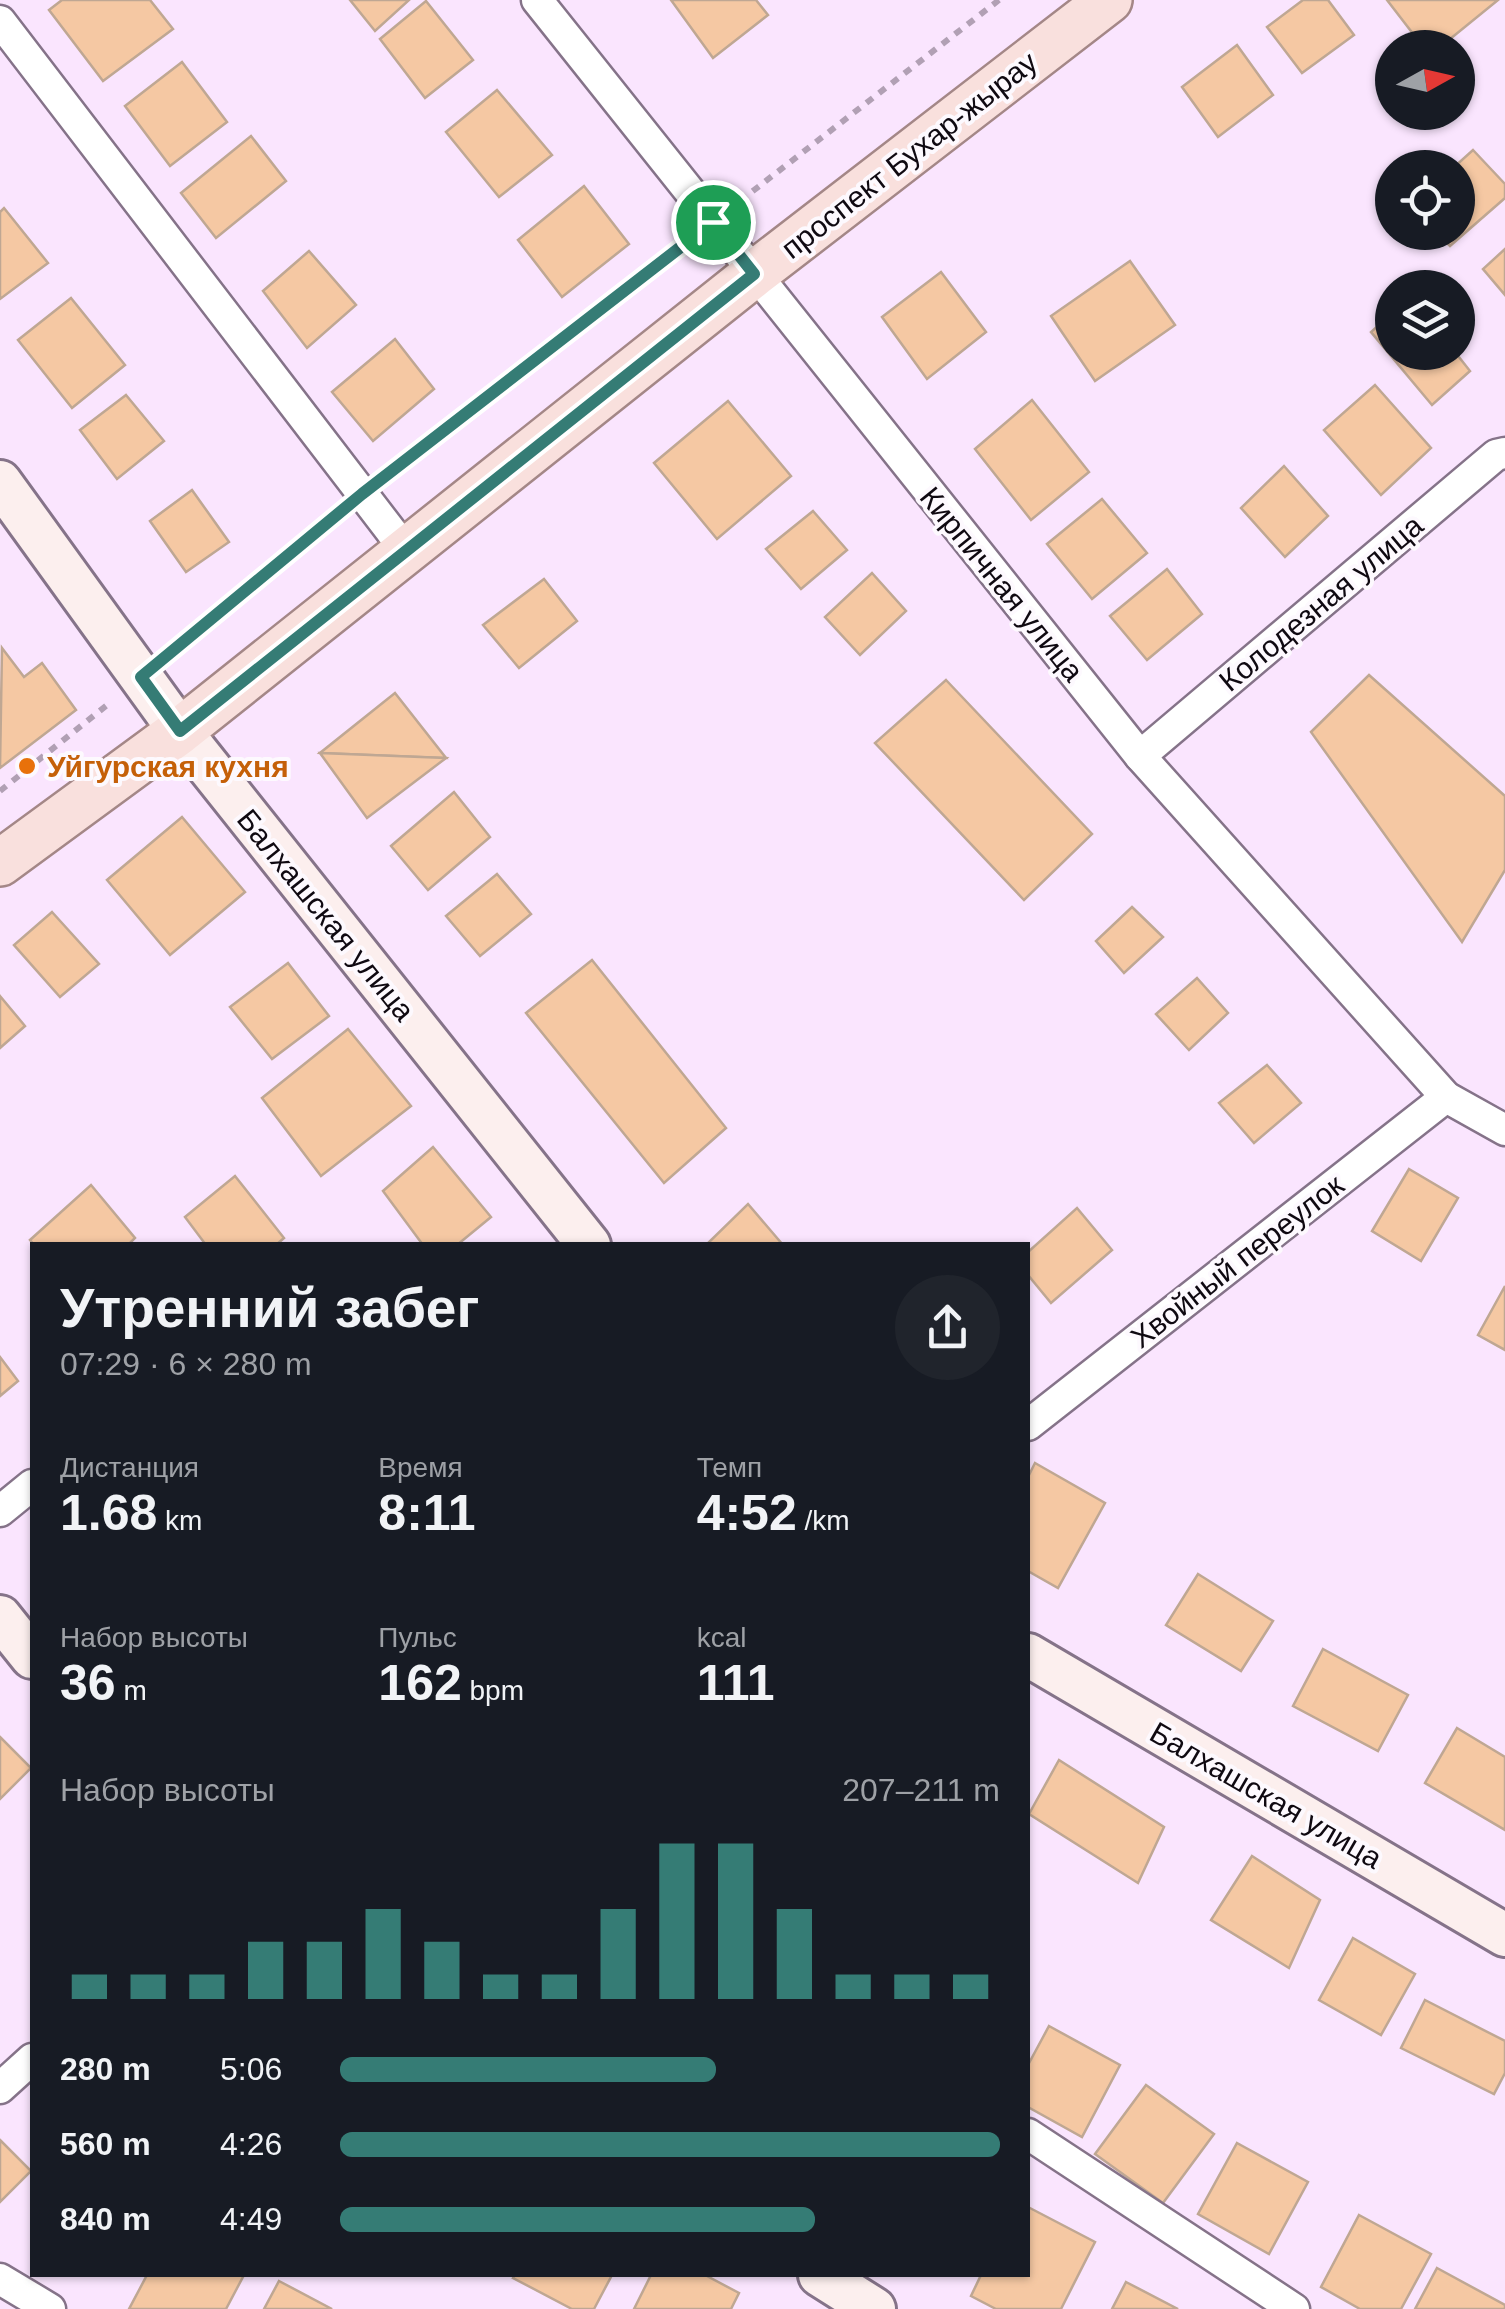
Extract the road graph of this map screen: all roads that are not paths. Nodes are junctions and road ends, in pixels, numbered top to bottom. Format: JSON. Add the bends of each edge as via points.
{"nodes":[{"id":1,"x":537,"y":0,"type":"edge"},
{"id":2,"x":1103,"y":2,"type":"edge"},
{"id":3,"x":0,"y":20,"type":"edge"},
{"id":4,"x":754,"y":274,"type":"junction"},
{"id":5,"x":1505,"y":453,"type":"edge"},
{"id":6,"x":0,"y":482,"type":"edge"},
{"id":7,"x":406,"y":552,"type":"junction"},
{"id":8,"x":180,"y":731,"type":"junction"},
{"id":9,"x":1140,"y":756,"type":"junction"},
{"id":10,"x":0,"y":863,"type":"edge"},
{"id":11,"x":1446,"y":1097,"type":"junction"},
{"id":12,"x":1505,"y":1130,"type":"edge"},
{"id":13,"x":588,"y":1242,"type":"edge"},
{"id":14,"x":1030,"y":1423,"type":"edge"},
{"id":15,"x":30,"y":1486,"type":"edge"},
{"id":16,"x":0,"y":1511,"type":"edge"},
{"id":17,"x":0,"y":1617,"type":"edge"},
{"id":18,"x":30,"y":1654,"type":"edge"},
{"id":19,"x":1030,"y":1656,"type":"edge"},
{"id":20,"x":1505,"y":1935,"type":"edge"},
{"id":21,"x":30,"y":2061,"type":"edge"},
{"id":22,"x":0,"y":2088,"type":"edge"},
{"id":23,"x":1030,"y":2135,"type":"edge"},
{"id":24,"x":823,"y":2277,"type":"edge"},
{"id":25,"x":0,"y":2279,"type":"edge"},
{"id":26,"x":50,"y":2309,"type":"edge"},
{"id":27,"x":874,"y":2309,"type":"edge"},
{"id":28,"x":1294,"y":2309,"type":"edge"}],
"edges":[{"from":1,"to":4,"type":"street","name":"Кирпичная улица"},
{"from":2,"to":4,"type":"main road","name":"проспект Бухар-жырау"},
{"from":3,"to":7,"type":"street"},
{"from":4,"to":7,"type":"main road","name":"проспект Бухар-жырау"},
{"from":4,"to":9,"type":"street","name":"Кирпичная улица"},
{"from":5,"to":9,"type":"street","name":"Колодезная улица"},
{"from":6,"to":8,"type":"street","name":"Балхашская улица"},
{"from":7,"to":8,"type":"main road","name":"проспект Бухар-жырау"},
{"from":8,"to":10,"type":"main road","name":"проспект Бухар-жырау"},
{"from":8,"to":13,"type":"street","name":"Балхашская улица"},
{"from":9,"to":11,"type":"street","name":"Кирпичная улица"},
{"from":11,"to":12,"type":"street","name":"Кирпичная улица"},
{"from":11,"to":14,"type":"street","name":"Хвойный переулок"},
{"from":15,"to":16,"type":"street"},
{"from":17,"to":18,"type":"street"},
{"from":19,"to":20,"type":"street","name":"Балхашская улица"},
{"from":21,"to":22,"type":"street"},
{"from":23,"to":28,"type":"street"},
{"from":24,"to":27,"type":"street"},
{"from":25,"to":26,"type":"street"}]}
